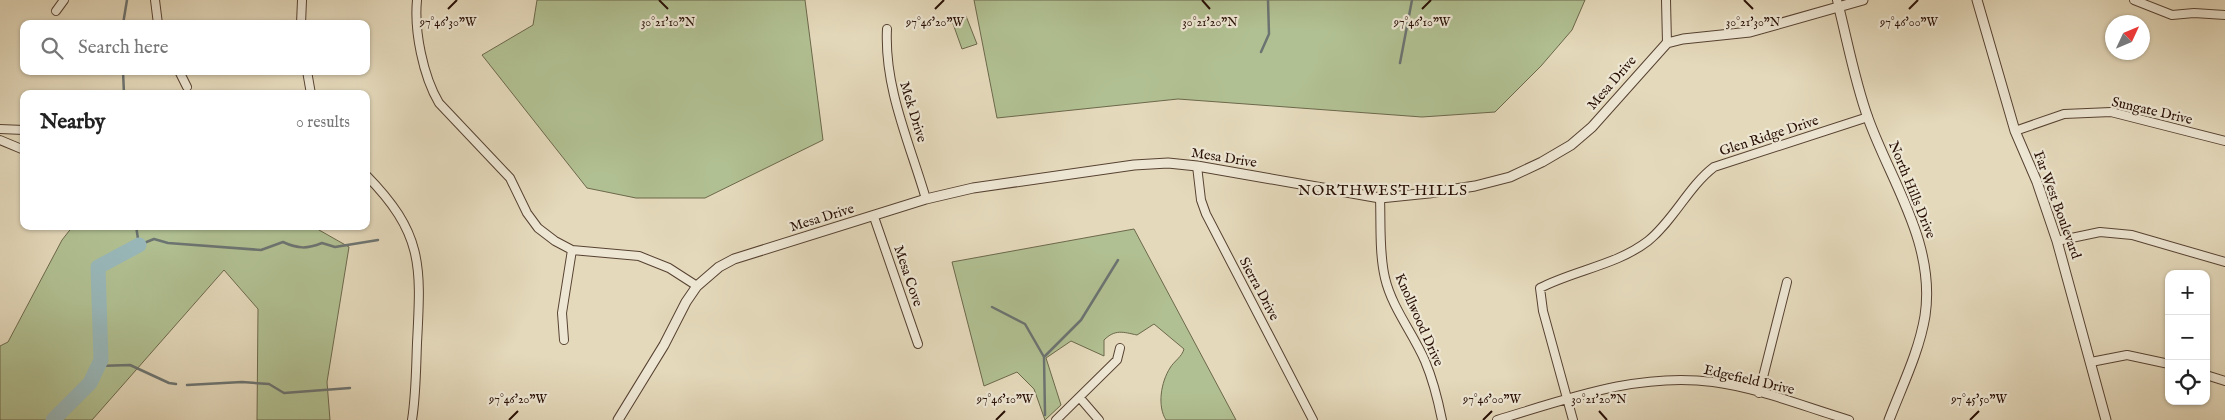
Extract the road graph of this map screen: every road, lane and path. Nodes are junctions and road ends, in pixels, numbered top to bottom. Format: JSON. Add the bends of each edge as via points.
{"nodes":[{"id":1,"x":64,"y":0,"type":"edge"},
{"id":2,"x":155,"y":0,"type":"edge"},
{"id":3,"x":302,"y":0,"type":"edge"},
{"id":4,"x":417,"y":0,"type":"edge"},
{"id":5,"x":1666,"y":0,"type":"edge"},
{"id":6,"x":1863,"y":0,"type":"edge"},
{"id":7,"x":1977,"y":0,"type":"edge"},
{"id":8,"x":2134,"y":0,"type":"edge"},
{"id":9,"x":1838,"y":4,"type":"edge"},
{"id":10,"x":56,"y":12,"type":"dead end"},
{"id":11,"x":2225,"y":15,"type":"edge"},
{"id":12,"x":158,"y":20,"type":"edge"},
{"id":13,"x":301,"y":20,"type":"edge"},
{"id":14,"x":887,"y":29,"type":"dead end"},
{"id":15,"x":1666,"y":43,"type":"junction"},
{"id":16,"x":181,"y":75,"type":"edge"},
{"id":17,"x":308,"y":75,"type":"edge"},
{"id":18,"x":187,"y":87,"type":"dead end"},
{"id":19,"x":310,"y":90,"type":"edge"},
{"id":20,"x":1868,"y":117,"type":"junction"},
{"id":21,"x":0,"y":129,"type":"edge"},
{"id":22,"x":20,"y":130,"type":"edge"},
{"id":23,"x":2015,"y":131,"type":"junction"},
{"id":24,"x":0,"y":140,"type":"edge"},
{"id":25,"x":2225,"y":141,"type":"edge"},
{"id":26,"x":20,"y":148,"type":"edge"},
{"id":27,"x":1197,"y":166,"type":"junction"},
{"id":28,"x":370,"y":179,"type":"edge"},
{"id":29,"x":1380,"y":198,"type":"junction"},
{"id":30,"x":926,"y":199,"type":"junction"},
{"id":31,"x":874,"y":217,"type":"junction"},
{"id":32,"x":2057,"y":240,"type":"junction"},
{"id":33,"x":572,"y":250,"type":"junction"},
{"id":34,"x":2225,"y":262,"type":"edge"},
{"id":35,"x":1787,"y":282,"type":"dead end"},
{"id":36,"x":698,"y":286,"type":"junction"},
{"id":37,"x":564,"y":340,"type":"dead end"},
{"id":38,"x":918,"y":344,"type":"dead end"},
{"id":39,"x":1120,"y":348,"type":"dead end"},
{"id":40,"x":2091,"y":362,"type":"junction"},
{"id":41,"x":2165,"y":363,"type":"edge"},
{"id":42,"x":2210,"y":376,"type":"edge"},
{"id":43,"x":2225,"y":381,"type":"edge"},
{"id":44,"x":1759,"y":393,"type":"junction"},
{"id":45,"x":1080,"y":398,"type":"junction"},
{"id":46,"x":1567,"y":398,"type":"junction"},
{"id":47,"x":412,"y":420,"type":"edge"},
{"id":48,"x":618,"y":420,"type":"edge"},
{"id":49,"x":1056,"y":420,"type":"edge"},
{"id":50,"x":1099,"y":420,"type":"edge"},
{"id":51,"x":1313,"y":420,"type":"edge"},
{"id":52,"x":1442,"y":420,"type":"edge"},
{"id":53,"x":1497,"y":420,"type":"edge"},
{"id":54,"x":1573,"y":420,"type":"edge"},
{"id":55,"x":1849,"y":420,"type":"edge"},
{"id":56,"x":1889,"y":420,"type":"edge"},
{"id":57,"x":2106,"y":420,"type":"edge"}],
"edges":[{"from":1,"to":10,"type":"street"},
{"from":2,"to":12,"type":"street"},
{"from":3,"to":13,"type":"street"},
{"from":4,"to":33,"type":"street","via":[[416,19],[430,89],[439,103],[510,178],[538,228]]},
{"from":5,"to":15,"type":"street"},
{"from":6,"to":9,"type":"street"},
{"from":7,"to":23,"type":"street","name":"Far West Boulevard"},
{"from":8,"to":11,"type":"street","via":[[2172,15]]},
{"from":9,"to":15,"type":"street","via":[[1750,32]]},
{"from":9,"to":20,"type":"street","name":"North Hills Drive"},
{"from":14,"to":30,"type":"street","name":"Mek Drive","via":[[890,80]]},
{"from":15,"to":29,"type":"street","name":"Mesa Drive","via":[[1592,127],[1571,145],[1542,162],[1475,186]]},
{"from":16,"to":18,"type":"street"},
{"from":17,"to":19,"type":"street"},
{"from":20,"to":46,"type":"street","name":"Glen Ridge Drive","via":[[1714,167],[1662,228],[1637,249],[1540,288],[1543,311]]},
{"from":20,"to":56,"type":"street","name":"North Hills Drive","via":[[1910,213],[1923,254],[1926,282],[1925,315],[1916,350]]},
{"from":21,"to":22,"type":"street"},
{"from":23,"to":25,"type":"street","name":"Sungate Drive","via":[[2064,114],[2110,112]]},
{"from":23,"to":32,"type":"street","name":"Far West Boulevard"},
{"from":24,"to":26,"type":"street"},
{"from":27,"to":29,"type":"street","name":"Mesa Drive"},
{"from":27,"to":30,"type":"street","name":"Mesa Drive","via":[[1124,166],[973,188]]},
{"from":27,"to":51,"type":"street","name":"Sierra Drive","via":[[1206,214]]},
{"from":28,"to":47,"type":"street","via":[[404,221],[419,271]]},
{"from":29,"to":52,"type":"street","name":"Knollwood Drive","via":[[1385,280],[1425,360]]},
{"from":30,"to":31,"type":"street","name":"Mesa Drive"},
{"from":31,"to":36,"type":"street","name":"Mesa Drive","via":[[734,259],[719,267]]},
{"from":31,"to":38,"type":"street","name":"Mesa Cove"},
{"from":32,"to":34,"type":"street","via":[[2100,232],[2132,235]]},
{"from":32,"to":40,"type":"street","name":"Far West Boulevard"},
{"from":33,"to":36,"type":"street","via":[[639,256],[670,268]]},
{"from":33,"to":37,"type":"street","via":[[562,313]]},
{"from":35,"to":44,"type":"street"},
{"from":36,"to":48,"type":"street","name":"Mesa Drive"},
{"from":39,"to":45,"type":"street","via":[[1117,360]]},
{"from":40,"to":41,"type":"street","via":[[2127,355]]},
{"from":40,"to":57,"type":"street","name":"Far West Boulevard"},
{"from":42,"to":43,"type":"street"},
{"from":44,"to":46,"type":"street","name":"Edgefield Drive","via":[[1714,382],[1661,379]]},
{"from":44,"to":55,"type":"street","name":"Edgefield Drive"},
{"from":45,"to":49,"type":"street"},
{"from":45,"to":50,"type":"street"},
{"from":46,"to":53,"type":"street","name":"Edgefield Drive"},
{"from":46,"to":54,"type":"street"}]}
